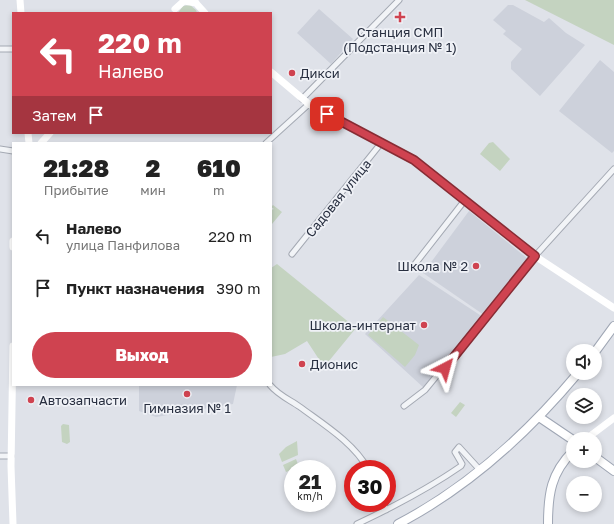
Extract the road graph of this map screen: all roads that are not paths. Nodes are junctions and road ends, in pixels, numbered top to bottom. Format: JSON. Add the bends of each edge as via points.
{"nodes":[{"id":1,"x":20,"y":0,"type":"edge"},
{"id":2,"x":176,"y":0,"type":"edge"},
{"id":3,"x":399,"y":0,"type":"edge"},
{"id":4,"x":195,"y":1,"type":"edge"},
{"id":5,"x":175,"y":11,"type":"edge"},
{"id":6,"x":21,"y":12,"type":"edge"},
{"id":7,"x":203,"y":12,"type":"edge"},
{"id":8,"x":0,"y":49,"type":"edge"},
{"id":9,"x":12,"y":49,"type":"edge"},
{"id":10,"x":272,"y":73,"type":"edge"},
{"id":11,"x":302,"y":99,"type":"junction"},
{"id":12,"x":309,"y":104,"type":"junction"},
{"id":13,"x":49,"y":134,"type":"edge"},
{"id":14,"x":42,"y":142,"type":"edge"},
{"id":15,"x":267,"y":142,"type":"edge"},
{"id":16,"x":382,"y":142,"type":"junction"},
{"id":17,"x":0,"y":149,"type":"edge"},
{"id":18,"x":12,"y":151,"type":"edge"},
{"id":19,"x":614,"y":168,"type":"edge"},
{"id":20,"x":465,"y":200,"type":"junction"},
{"id":21,"x":292,"y":254,"type":"dead end"},
{"id":22,"x":535,"y":256,"type":"junction"},
{"id":23,"x":415,"y":264,"type":"dead end"},
{"id":24,"x":614,"y":308,"type":"edge"},
{"id":25,"x":614,"y":326,"type":"edge"},
{"id":26,"x":601,"y":344,"type":"edge"},
{"id":27,"x":572,"y":380,"type":"edge"},
{"id":28,"x":12,"y":386,"type":"edge"},
{"id":29,"x":271,"y":386,"type":"edge"},
{"id":30,"x":404,"y":406,"type":"dead end"},
{"id":31,"x":539,"y":417,"type":"junction"},
{"id":32,"x":614,"y":418,"type":"edge"},
{"id":33,"x":595,"y":432,"type":"edge"},
{"id":34,"x":566,"y":435,"type":"edge"},
{"id":35,"x":0,"y":456,"type":"edge"},
{"id":36,"x":11,"y":456,"type":"junction"},
{"id":37,"x":566,"y":459,"type":"edge"},
{"id":38,"x":363,"y":460,"type":"edge"},
{"id":39,"x":602,"y":462,"type":"edge"},
{"id":40,"x":480,"y":470,"type":"junction"},
{"id":41,"x":614,"y":471,"type":"edge"},
{"id":42,"x":396,"y":505,"type":"edge"},
{"id":43,"x":382,"y":512,"type":"edge"},
{"id":44,"x":12,"y":523,"type":"edge"},
{"id":45,"x":356,"y":524,"type":"edge"},
{"id":46,"x":398,"y":524,"type":"edge"},
{"id":47,"x":548,"y":524,"type":"edge"}],
"edges":[{"from":1,"to":6,"type":"main road"},
{"from":2,"to":5,"type":"main road"},
{"from":3,"to":11,"type":"street"},
{"from":4,"to":5,"type":"main road","via":[[184,1]]},
{"from":4,"to":7,"type":"main road"},
{"from":8,"to":9,"type":"street"},
{"from":10,"to":11,"type":"main road"},
{"from":11,"to":12,"type":"main road"},
{"from":12,"to":15,"type":"street"},
{"from":12,"to":16,"type":"main road"},
{"from":13,"to":14,"type":"main road"},
{"from":16,"to":20,"type":"main road","via":[[414,160]]},
{"from":16,"to":21,"type":"street","name":"Садовая улица"},
{"from":17,"to":18,"type":"street"},
{"from":19,"to":22,"type":"street"},
{"from":20,"to":22,"type":"main road"},
{"from":20,"to":23,"type":"street"},
{"from":22,"to":24,"type":"main road"},
{"from":22,"to":30,"type":"street","via":[[445,368],[425,390]]},
{"from":25,"to":26,"type":"main road"},
{"from":27,"to":31,"type":"main road"},
{"from":28,"to":36,"type":"main road"},
{"from":29,"to":38,"type":"street","via":[[346,443]]},
{"from":31,"to":34,"type":"main road"},
{"from":31,"to":40,"type":"main road","via":[[508,448]]},
{"from":32,"to":33,"type":"main road"},
{"from":35,"to":36,"type":"street"},
{"from":36,"to":44,"type":"main road"},
{"from":37,"to":47,"type":"main road","via":[[552,482]]},
{"from":39,"to":41,"type":"main road"},
{"from":40,"to":42,"type":"street","via":[[459,447],[454,452],[461,466],[436,484]]},
{"from":40,"to":46,"type":"main road","via":[[445,496]]},
{"from":43,"to":45,"type":"street"}]}
